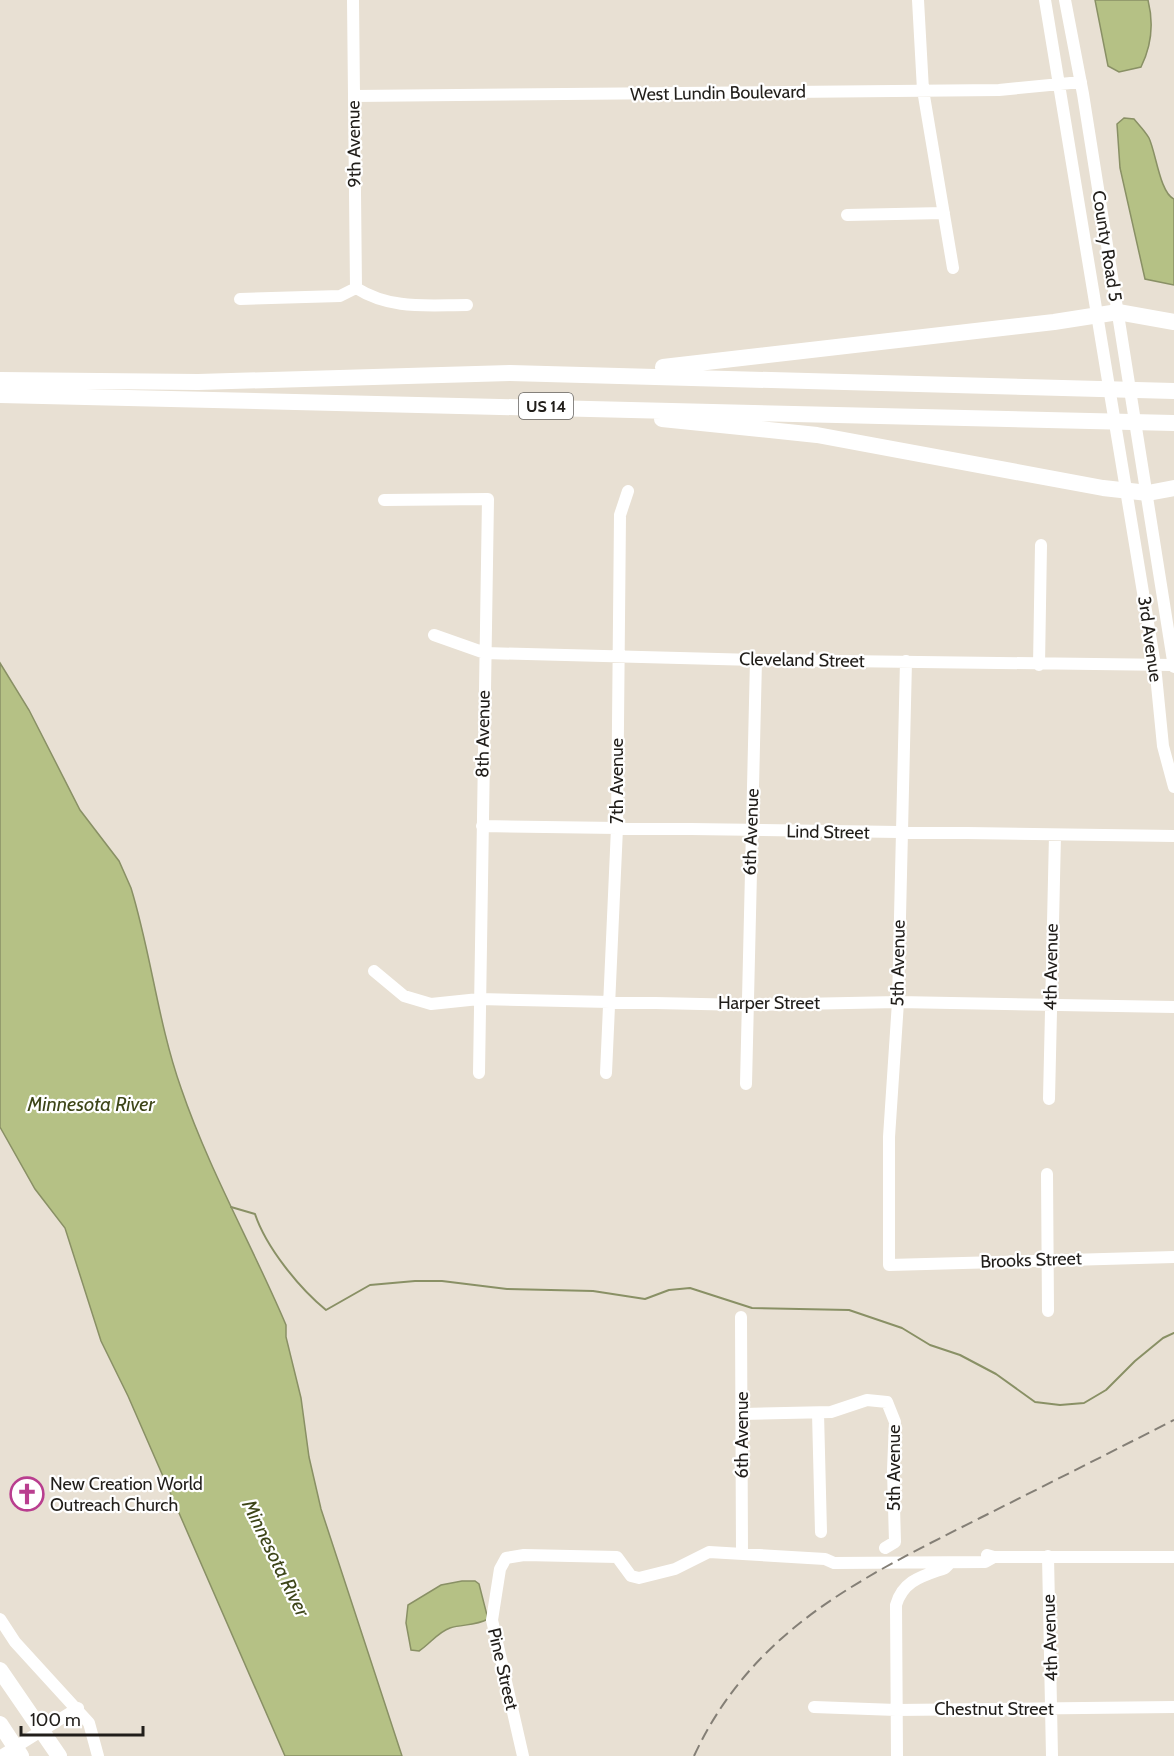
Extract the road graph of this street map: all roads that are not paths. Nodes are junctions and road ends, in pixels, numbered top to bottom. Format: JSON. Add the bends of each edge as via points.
{"nodes":[{"id":1,"x":353,"y":0,"type":"edge"},
{"id":2,"x":918,"y":0,"type":"edge"},
{"id":3,"x":1045,"y":0,"type":"edge"},
{"id":4,"x":1065,"y":0,"type":"edge"},
{"id":5,"x":1081,"y":82,"type":"junction"},
{"id":6,"x":1059,"y":85,"type":"junction"},
{"id":7,"x":924,"y":90,"type":"junction"},
{"id":8,"x":354,"y":96,"type":"junction"},
{"id":9,"x":944,"y":213,"type":"junction"},
{"id":10,"x":846,"y":215,"type":"dead end"},
{"id":11,"x":953,"y":268,"type":"dead end"},
{"id":12,"x":356,"y":288,"type":"junction"},
{"id":13,"x":240,"y":299,"type":"dead end"},
{"id":14,"x":467,"y":305,"type":"dead end"},
{"id":15,"x":1118,"y":312,"type":"junction"},
{"id":16,"x":1097,"y":315,"type":"junction"},
{"id":17,"x":1174,"y":322,"type":"edge"},
{"id":18,"x":510,"y":374,"type":"junction"},
{"id":19,"x":0,"y":380,"type":"edge"},
{"id":20,"x":1167,"y":390,"type":"edge"},
{"id":21,"x":0,"y":395,"type":"edge"},
{"id":22,"x":572,"y":407,"type":"junction"},
{"id":23,"x":1168,"y":423,"type":"edge"},
{"id":24,"x":1174,"y":488,"type":"edge"},
{"id":25,"x":1126,"y":490,"type":"junction"},
{"id":26,"x":628,"y":491,"type":"dead end"},
{"id":27,"x":1148,"y":493,"type":"junction"},
{"id":28,"x":384,"y":500,"type":"dead end"},
{"id":29,"x":1041,"y":545,"type":"dead end"},
{"id":30,"x":434,"y":635,"type":"dead end"},
{"id":31,"x":485,"y":652,"type":"junction"},
{"id":32,"x":618,"y":656,"type":"junction"},
{"id":33,"x":756,"y":660,"type":"junction"},
{"id":34,"x":906,"y":661,"type":"junction"},
{"id":35,"x":1039,"y":665,"type":"junction"},
{"id":36,"x":1155,"y":665,"type":"junction"},
{"id":37,"x":1174,"y":666,"type":"edge"},
{"id":38,"x":1174,"y":751,"type":"edge"},
{"id":39,"x":1174,"y":778,"type":"edge"},
{"id":40,"x":1174,"y":787,"type":"edge"},
{"id":41,"x":482,"y":826,"type":"junction"},
{"id":42,"x":617,"y":828,"type":"junction"},
{"id":43,"x":751,"y":831,"type":"junction"},
{"id":44,"x":901,"y":833,"type":"junction"},
{"id":45,"x":1055,"y":835,"type":"junction"},
{"id":46,"x":1174,"y":836,"type":"edge"},
{"id":47,"x":374,"y":971,"type":"dead end"},
{"id":48,"x":479,"y":999,"type":"junction"},
{"id":49,"x":609,"y":1000,"type":"junction"},
{"id":50,"x":898,"y":1002,"type":"junction"},
{"id":51,"x":746,"y":1005,"type":"junction"},
{"id":52,"x":1050,"y":1005,"type":"junction"},
{"id":53,"x":1174,"y":1007,"type":"edge"},
{"id":54,"x":479,"y":1073,"type":"dead end"},
{"id":55,"x":606,"y":1073,"type":"dead end"},
{"id":56,"x":746,"y":1084,"type":"dead end"},
{"id":57,"x":1049,"y":1099,"type":"dead end"},
{"id":58,"x":1047,"y":1173,"type":"dead end"},
{"id":59,"x":1174,"y":1257,"type":"edge"},
{"id":60,"x":1047,"y":1259,"type":"junction"},
{"id":61,"x":889,"y":1265,"type":"joint"},
{"id":62,"x":1048,"y":1311,"type":"dead end"},
{"id":63,"x":741,"y":1317,"type":"dead end"},
{"id":64,"x":818,"y":1413,"type":"junction"},
{"id":65,"x":742,"y":1414,"type":"junction"},
{"id":66,"x":820,"y":1532,"type":"dead end"},
{"id":67,"x":890,"y":1545,"type":"dead end"},
{"id":68,"x":742,"y":1553,"type":"junction"},
{"id":69,"x":1048,"y":1556,"type":"junction"},
{"id":70,"x":994,"y":1557,"type":"junction"},
{"id":71,"x":1174,"y":1557,"type":"edge"},
{"id":72,"x":825,"y":1559,"type":"junction"},
{"id":73,"x":949,"y":1563,"type":"junction"},
{"id":74,"x":0,"y":1619,"type":"edge"},
{"id":75,"x":0,"y":1670,"type":"edge"},
{"id":76,"x":814,"y":1707,"type":"dead end"},
{"id":77,"x":1174,"y":1707,"type":"edge"},
{"id":78,"x":78,"y":1708,"type":"junction"},
{"id":79,"x":1052,"y":1709,"type":"junction"},
{"id":80,"x":896,"y":1710,"type":"junction"},
{"id":81,"x":0,"y":1725,"type":"edge"},
{"id":82,"x":42,"y":1732,"type":"junction"},
{"id":83,"x":13,"y":1753,"type":"edge"},
{"id":84,"x":59,"y":1756,"type":"edge"},
{"id":85,"x":98,"y":1756,"type":"edge"},
{"id":86,"x":523,"y":1756,"type":"edge"},
{"id":87,"x":897,"y":1756,"type":"edge"},
{"id":88,"x":1052,"y":1756,"type":"edge"}],
"edges":[{"from":1,"to":8,"type":"street","name":"9th Avenue"},
{"from":2,"to":7,"type":"street"},
{"from":3,"to":6,"type":"street","name":"County Road 5"},
{"from":4,"to":5,"type":"street","name":"County Road 5"},
{"from":5,"to":6,"type":"street","name":"West Lundin Boulevard"},
{"from":5,"to":15,"type":"street","name":"County Road 5"},
{"from":6,"to":7,"type":"street","name":"West Lundin Boulevard"},
{"from":6,"to":16,"type":"street","name":"County Road 5"},
{"from":7,"to":8,"type":"street","name":"West Lundin Boulevard"},
{"from":7,"to":9,"type":"street"},
{"from":8,"to":12,"type":"street","name":"9th Avenue"},
{"from":9,"to":10,"type":"street"},
{"from":9,"to":11,"type":"street"},
{"from":12,"to":13,"type":"street","via":[[340,296]]},
{"from":12,"to":14,"type":"street","via":[[374,299],[399,305]]},
{"from":15,"to":16,"type":"highway"},
{"from":15,"to":17,"type":"highway"},
{"from":15,"to":27,"type":"street","name":"County Road 5"},
{"from":16,"to":18,"type":"highway","via":[[673,367]]},
{"from":16,"to":25,"type":"street","name":"County Road 5"},
{"from":18,"to":19,"type":"highway","number":"US 14","via":[[198,382]]},
{"from":18,"to":20,"type":"highway","number":"US 14"},
{"from":21,"to":22,"type":"highway","number":"US 14"},
{"from":22,"to":23,"type":"highway","number":"US 14"},
{"from":22,"to":25,"type":"highway","via":[[816,435]]},
{"from":24,"to":27,"type":"highway"},
{"from":25,"to":27,"type":"highway"},
{"from":25,"to":36,"type":"street","name":"3rd Avenue"},
{"from":26,"to":32,"type":"street","name":"7th Avenue","via":[[620,515]]},
{"from":27,"to":37,"type":"street","name":"3rd Avenue"},
{"from":28,"to":31,"type":"street","name":"8th Avenue","via":[[488,500]]},
{"from":29,"to":35,"type":"street"},
{"from":30,"to":31,"type":"street","name":"Cleveland Street"},
{"from":31,"to":32,"type":"street","name":"Cleveland Street"},
{"from":31,"to":41,"type":"street","name":"8th Avenue"},
{"from":32,"to":33,"type":"street","name":"Cleveland Street"},
{"from":32,"to":42,"type":"street","name":"7th Avenue"},
{"from":33,"to":34,"type":"street","name":"Cleveland Street"},
{"from":33,"to":43,"type":"street","name":"6th Avenue"},
{"from":34,"to":35,"type":"street","name":"Cleveland Street"},
{"from":34,"to":44,"type":"street","name":"5th Avenue"},
{"from":35,"to":36,"type":"street","name":"Cleveland Street"},
{"from":36,"to":37,"type":"street","name":"Cleveland Street"},
{"from":36,"to":40,"type":"street","name":"3rd Avenue","via":[[1163,747]]},
{"from":38,"to":39,"type":"street"},
{"from":41,"to":42,"type":"street","name":"Lind Street"},
{"from":41,"to":48,"type":"street","name":"8th Avenue"},
{"from":42,"to":43,"type":"street","name":"Lind Street"},
{"from":42,"to":49,"type":"street","name":"7th Avenue"},
{"from":43,"to":44,"type":"street","name":"Lind Street"},
{"from":43,"to":51,"type":"street","name":"6th Avenue"},
{"from":44,"to":45,"type":"street","name":"Lind Street"},
{"from":44,"to":50,"type":"street","name":"5th Avenue"},
{"from":45,"to":46,"type":"street","name":"Lind Street"},
{"from":45,"to":52,"type":"street","name":"4th Avenue"},
{"from":47,"to":48,"type":"street","name":"Harper Street","via":[[404,996],[431,1004]]},
{"from":48,"to":49,"type":"street","name":"Harper Street"},
{"from":48,"to":54,"type":"street","name":"8th Avenue"},
{"from":49,"to":51,"type":"street","name":"Harper Street"},
{"from":49,"to":55,"type":"street","name":"7th Avenue"},
{"from":50,"to":51,"type":"street","name":"Harper Street"},
{"from":50,"to":52,"type":"street","name":"Harper Street"},
{"from":50,"to":61,"type":"street","name":"5th Avenue","via":[[889,1137]]},
{"from":51,"to":56,"type":"street","name":"6th Avenue"},
{"from":52,"to":53,"type":"street","name":"Harper Street"},
{"from":52,"to":57,"type":"street","name":"4th Avenue"},
{"from":58,"to":60,"type":"street"},
{"from":59,"to":60,"type":"street","name":"Brooks Street"},
{"from":60,"to":61,"type":"street","name":"Brooks Street"},
{"from":60,"to":62,"type":"street"},
{"from":63,"to":65,"type":"street","name":"6th Avenue"},
{"from":64,"to":65,"type":"street","name":"5th Avenue"},
{"from":64,"to":66,"type":"street"},
{"from":64,"to":67,"type":"street","name":"5th Avenue","via":[[878,1399],[892,1411],[895,1422]]},
{"from":65,"to":68,"type":"street","name":"6th Avenue"},
{"from":68,"to":72,"type":"street","name":"Pine Street"},
{"from":68,"to":86,"type":"street","name":"Pine Street","via":[[710,1552],[675,1569],[639,1578],[632,1576],[617,1557],[506,1558],[500,1569],[492,1620]]},
{"from":69,"to":70,"type":"street","name":"Pine Street"},
{"from":69,"to":71,"type":"street","name":"Pine Street"},
{"from":69,"to":79,"type":"street","name":"4th Avenue"},
{"from":70,"to":72,"type":"street","name":"Pine Street","via":[[834,1555]]},
{"from":70,"to":73,"type":"street","name":"Pine Street","via":[[985,1562]]},
{"from":72,"to":73,"type":"street","name":"Pine Street","via":[[834,1563]]},
{"from":73,"to":80,"type":"street","via":[[912,1580],[900,1592],[896,1605]]},
{"from":74,"to":78,"type":"street","via":[[15,1642]]},
{"from":75,"to":82,"type":"highway"},
{"from":76,"to":80,"type":"street","name":"Chestnut Street"},
{"from":77,"to":79,"type":"street","name":"Chestnut Street"},
{"from":78,"to":82,"type":"street"},
{"from":78,"to":85,"type":"street","via":[[89,1723]]},
{"from":79,"to":80,"type":"street","name":"Chestnut Street"},
{"from":79,"to":88,"type":"street","name":"4th Avenue"},
{"from":80,"to":87,"type":"street"},
{"from":81,"to":83,"type":"highway"},
{"from":82,"to":83,"type":"street"},
{"from":82,"to":84,"type":"highway"}]}
